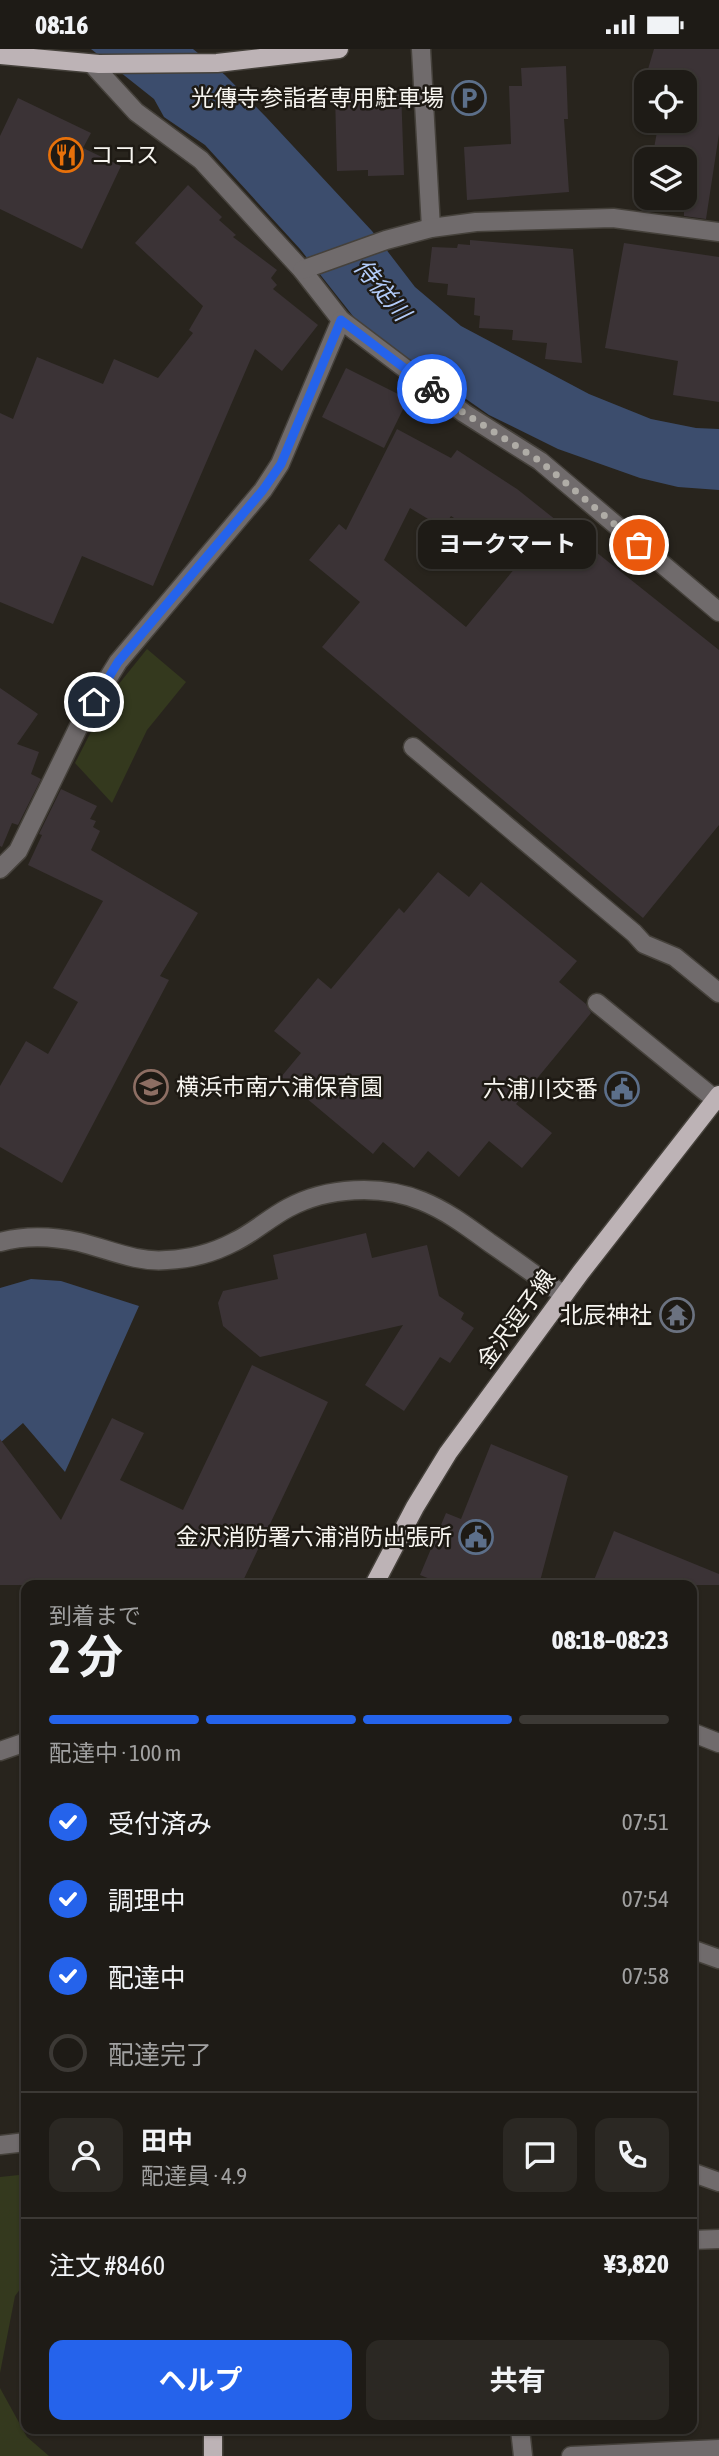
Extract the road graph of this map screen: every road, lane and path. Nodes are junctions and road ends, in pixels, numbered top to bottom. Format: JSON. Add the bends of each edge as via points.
{"nodes":[{"id":1,"x":339,"y":49,"type":"edge"},
{"id":2,"x":421,"y":49,"type":"edge"},
{"id":3,"x":0,"y":55,"type":"edge"},
{"id":4,"x":95,"y":64,"type":"junction"},
{"id":5,"x":431,"y":228,"type":"junction"},
{"id":6,"x":719,"y":232,"type":"edge"},
{"id":7,"x":306,"y":269,"type":"junction"},
{"id":8,"x":341,"y":320,"type":"junction"},
{"id":9,"x":719,"y":612,"type":"edge"},
{"id":10,"x":413,"y":747,"type":"dead end"},
{"id":11,"x":0,"y":869,"type":"edge"},
{"id":12,"x":719,"y":993,"type":"edge"},
{"id":13,"x":597,"y":1003,"type":"dead end"},
{"id":14,"x":718,"y":1098,"type":"edge"},
{"id":15,"x":0,"y":1241,"type":"edge"},
{"id":16,"x":564,"y":1295,"type":"junction"},
{"id":17,"x":377,"y":1580,"type":"edge"},
{"id":18,"x":697,"y":1734,"type":"edge"},
{"id":19,"x":719,"y":1743,"type":"edge"},
{"id":20,"x":21,"y":1744,"type":"edge"},
{"id":21,"x":0,"y":1751,"type":"edge"},
{"id":22,"x":697,"y":1951,"type":"edge"},
{"id":23,"x":719,"y":1959,"type":"edge"},
{"id":24,"x":21,"y":2142,"type":"edge"},
{"id":25,"x":0,"y":2145,"type":"edge"},
{"id":26,"x":697,"y":2174,"type":"edge"},
{"id":27,"x":719,"y":2182,"type":"edge"},
{"id":28,"x":719,"y":2239,"type":"edge"},
{"id":29,"x":697,"y":2240,"type":"edge"},
{"id":30,"x":214,"y":2434,"type":"edge"},
{"id":31,"x":521,"y":2434,"type":"edge"},
{"id":32,"x":719,"y":2449,"type":"edge"},
{"id":33,"x":212,"y":2456,"type":"edge"},
{"id":34,"x":523,"y":2456,"type":"edge"},
{"id":35,"x":571,"y":2456,"type":"edge"}],
"edges":[{"from":1,"to":4,"type":"main road","via":[[217,63]]},
{"from":2,"to":5,"type":"street"},
{"from":3,"to":4,"type":"main road"},
{"from":4,"to":7,"type":"street","via":[[136,112],[201,160]]},
{"from":5,"to":6,"type":"street","via":[[476,222],[612,218]]},
{"from":5,"to":7,"type":"street"},
{"from":7,"to":8,"type":"street"},
{"from":8,"to":9,"type":"street","via":[[464,413],[540,461]]},
{"from":8,"to":11,"type":"street","via":[[281,464],[118,662],[81,722],[18,851]]},
{"from":10,"to":12,"type":"street","via":[[644,944],[675,957]]},
{"from":13,"to":14,"type":"street"},
{"from":14,"to":16,"type":"main road","name":"金沢逗子線"},
{"from":15,"to":16,"type":"street","via":[[46,1236],[165,1261],[200,1256],[235,1242],[269,1217],[319,1196],[359,1190],[393,1193],[450,1214]]},
{"from":16,"to":17,"type":"main road","name":"金沢逗子線","via":[[448,1453]]},
{"from":18,"to":19,"type":"street"},
{"from":20,"to":21,"type":"street"},
{"from":22,"to":23,"type":"street"},
{"from":24,"to":25,"type":"street"},
{"from":26,"to":27,"type":"street"},
{"from":28,"to":29,"type":"street"},
{"from":30,"to":33,"type":"main road"},
{"from":31,"to":34,"type":"street"},
{"from":32,"to":35,"type":"street"}]}
